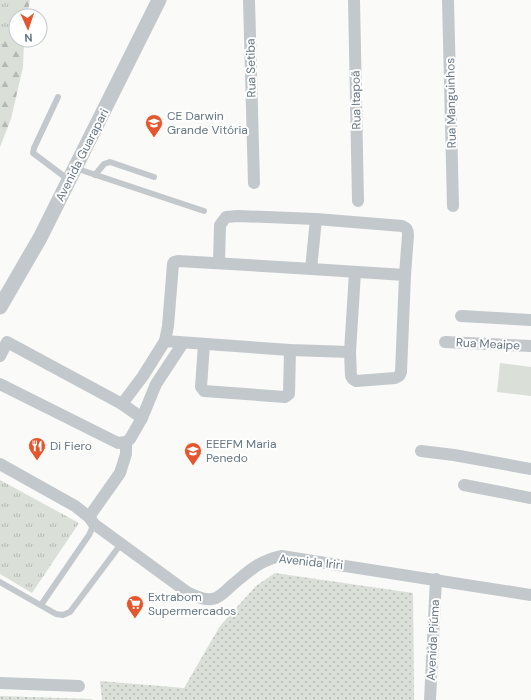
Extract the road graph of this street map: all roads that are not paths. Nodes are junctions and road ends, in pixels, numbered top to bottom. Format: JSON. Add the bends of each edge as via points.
{"nodes":[{"id":1,"x":159,"y":0,"type":"edge"},
{"id":2,"x":249,"y":0,"type":"edge"},
{"id":3,"x":354,"y":0,"type":"edge"},
{"id":4,"x":448,"y":0,"type":"edge"},
{"id":5,"x":58,"y":97,"type":"dead end"},
{"id":6,"x":72,"y":174,"type":"junction"},
{"id":7,"x":95,"y":175,"type":"junction"},
{"id":8,"x":154,"y":177,"type":"dead end"},
{"id":9,"x":254,"y":183,"type":"dead end"},
{"id":10,"x":358,"y":201,"type":"dead end"},
{"id":11,"x":453,"y":206,"type":"dead end"},
{"id":12,"x":204,"y":211,"type":"dead end"},
{"id":13,"x":316,"y":220,"type":"junction"},
{"id":14,"x":219,"y":263,"type":"junction"},
{"id":15,"x":311,"y":269,"type":"junction"},
{"id":16,"x":355,"y":272,"type":"junction"},
{"id":17,"x":405,"y":275,"type":"junction"},
{"id":18,"x":0,"y":307,"type":"edge"},
{"id":19,"x":461,"y":316,"type":"dead end"},
{"id":20,"x":531,"y":320,"type":"edge"},
{"id":21,"x":3,"y":340,"type":"edge"},
{"id":22,"x":165,"y":341,"type":"junction"},
{"id":23,"x":445,"y":342,"type":"dead end"},
{"id":24,"x":183,"y":343,"type":"junction"},
{"id":25,"x":204,"y":344,"type":"junction"},
{"id":26,"x":531,"y":346,"type":"edge"},
{"id":27,"x":290,"y":350,"type":"junction"},
{"id":28,"x":350,"y":352,"type":"junction"},
{"id":29,"x":0,"y":356,"type":"edge"},
{"id":30,"x":0,"y":384,"type":"edge"},
{"id":31,"x":122,"y":404,"type":"junction"},
{"id":32,"x":142,"y":418,"type":"junction"},
{"id":33,"x":126,"y":442,"type":"junction"},
{"id":34,"x":421,"y":451,"type":"dead end"},
{"id":35,"x":0,"y":464,"type":"edge"},
{"id":36,"x":531,"y":469,"type":"edge"},
{"id":37,"x":464,"y":485,"type":"dead end"},
{"id":38,"x":531,"y":498,"type":"edge"},
{"id":39,"x":92,"y":521,"type":"junction"},
{"id":40,"x":121,"y":544,"type":"junction"},
{"id":41,"x":436,"y":579,"type":"junction"},
{"id":42,"x":0,"y":582,"type":"edge"},
{"id":43,"x":531,"y":595,"type":"edge"},
{"id":44,"x":41,"y":605,"type":"junction"},
{"id":45,"x":0,"y":683,"type":"edge"},
{"id":46,"x":80,"y":686,"type":"dead end"},
{"id":47,"x":430,"y":700,"type":"edge"}],
"edges":[{"from":1,"to":6,"type":"street","name":"Avenida Guarapari"},
{"from":2,"to":9,"type":"street","name":"Rua Setiba"},
{"from":3,"to":10,"type":"street","name":"Rua Itapoã"},
{"from":4,"to":11,"type":"street","name":"Rua Manguinhos"},
{"from":5,"to":6,"type":"lane","via":[[33,153]]},
{"from":6,"to":7,"type":"lane"},
{"from":6,"to":18,"type":"street","name":"Avenida Guarapari","via":[[40,238]]},
{"from":7,"to":8,"type":"lane","via":[[104,164],[110,162]]},
{"from":7,"to":12,"type":"lane"},
{"from":13,"to":14,"type":"street","via":[[226,217],[220,225]]},
{"from":13,"to":15,"type":"street"},
{"from":13,"to":17,"type":"street","via":[[406,228],[408,235]]},
{"from":14,"to":15,"type":"street"},
{"from":14,"to":22,"type":"street","via":[[174,262]]},
{"from":15,"to":16,"type":"street"},
{"from":16,"to":17,"type":"street"},
{"from":16,"to":28,"type":"street"},
{"from":17,"to":28,"type":"street","via":[[399,376],[391,379],[356,381],[351,376]]},
{"from":19,"to":20,"type":"street"},
{"from":21,"to":29,"type":"street"},
{"from":21,"to":31,"type":"street"},
{"from":22,"to":24,"type":"street"},
{"from":22,"to":31,"type":"street"},
{"from":23,"to":26,"type":"street","name":"Rua Meaipe"},
{"from":24,"to":25,"type":"street"},
{"from":24,"to":32,"type":"street","via":[[156,384]]},
{"from":25,"to":27,"type":"street"},
{"from":25,"to":27,"type":"street","via":[[201,387],[204,391],[285,397],[289,394]]},
{"from":27,"to":28,"type":"street"},
{"from":30,"to":33,"type":"street","via":[[118,443]]},
{"from":31,"to":32,"type":"street"},
{"from":32,"to":33,"type":"street"},
{"from":33,"to":39,"type":"street","via":[[126,454],[120,473]]},
{"from":34,"to":36,"type":"street"},
{"from":35,"to":39,"type":"street","name":"Avenida Iriri","via":[[75,506]]},
{"from":37,"to":38,"type":"street"},
{"from":39,"to":40,"type":"street","name":"Avenida Iriri"},
{"from":39,"to":44,"type":"lane","via":[[89,535]]},
{"from":40,"to":41,"type":"street","name":"Avenida Iriri","via":[[187,592],[206,599],[216,598],[267,559],[281,556]]},
{"from":40,"to":44,"type":"lane","via":[[70,612],[56,614]]},
{"from":41,"to":43,"type":"street","name":"Avenida Iriri"},
{"from":41,"to":47,"type":"street","name":"Avenida Piúma"},
{"from":42,"to":44,"type":"lane"},
{"from":45,"to":46,"type":"street"}]}
